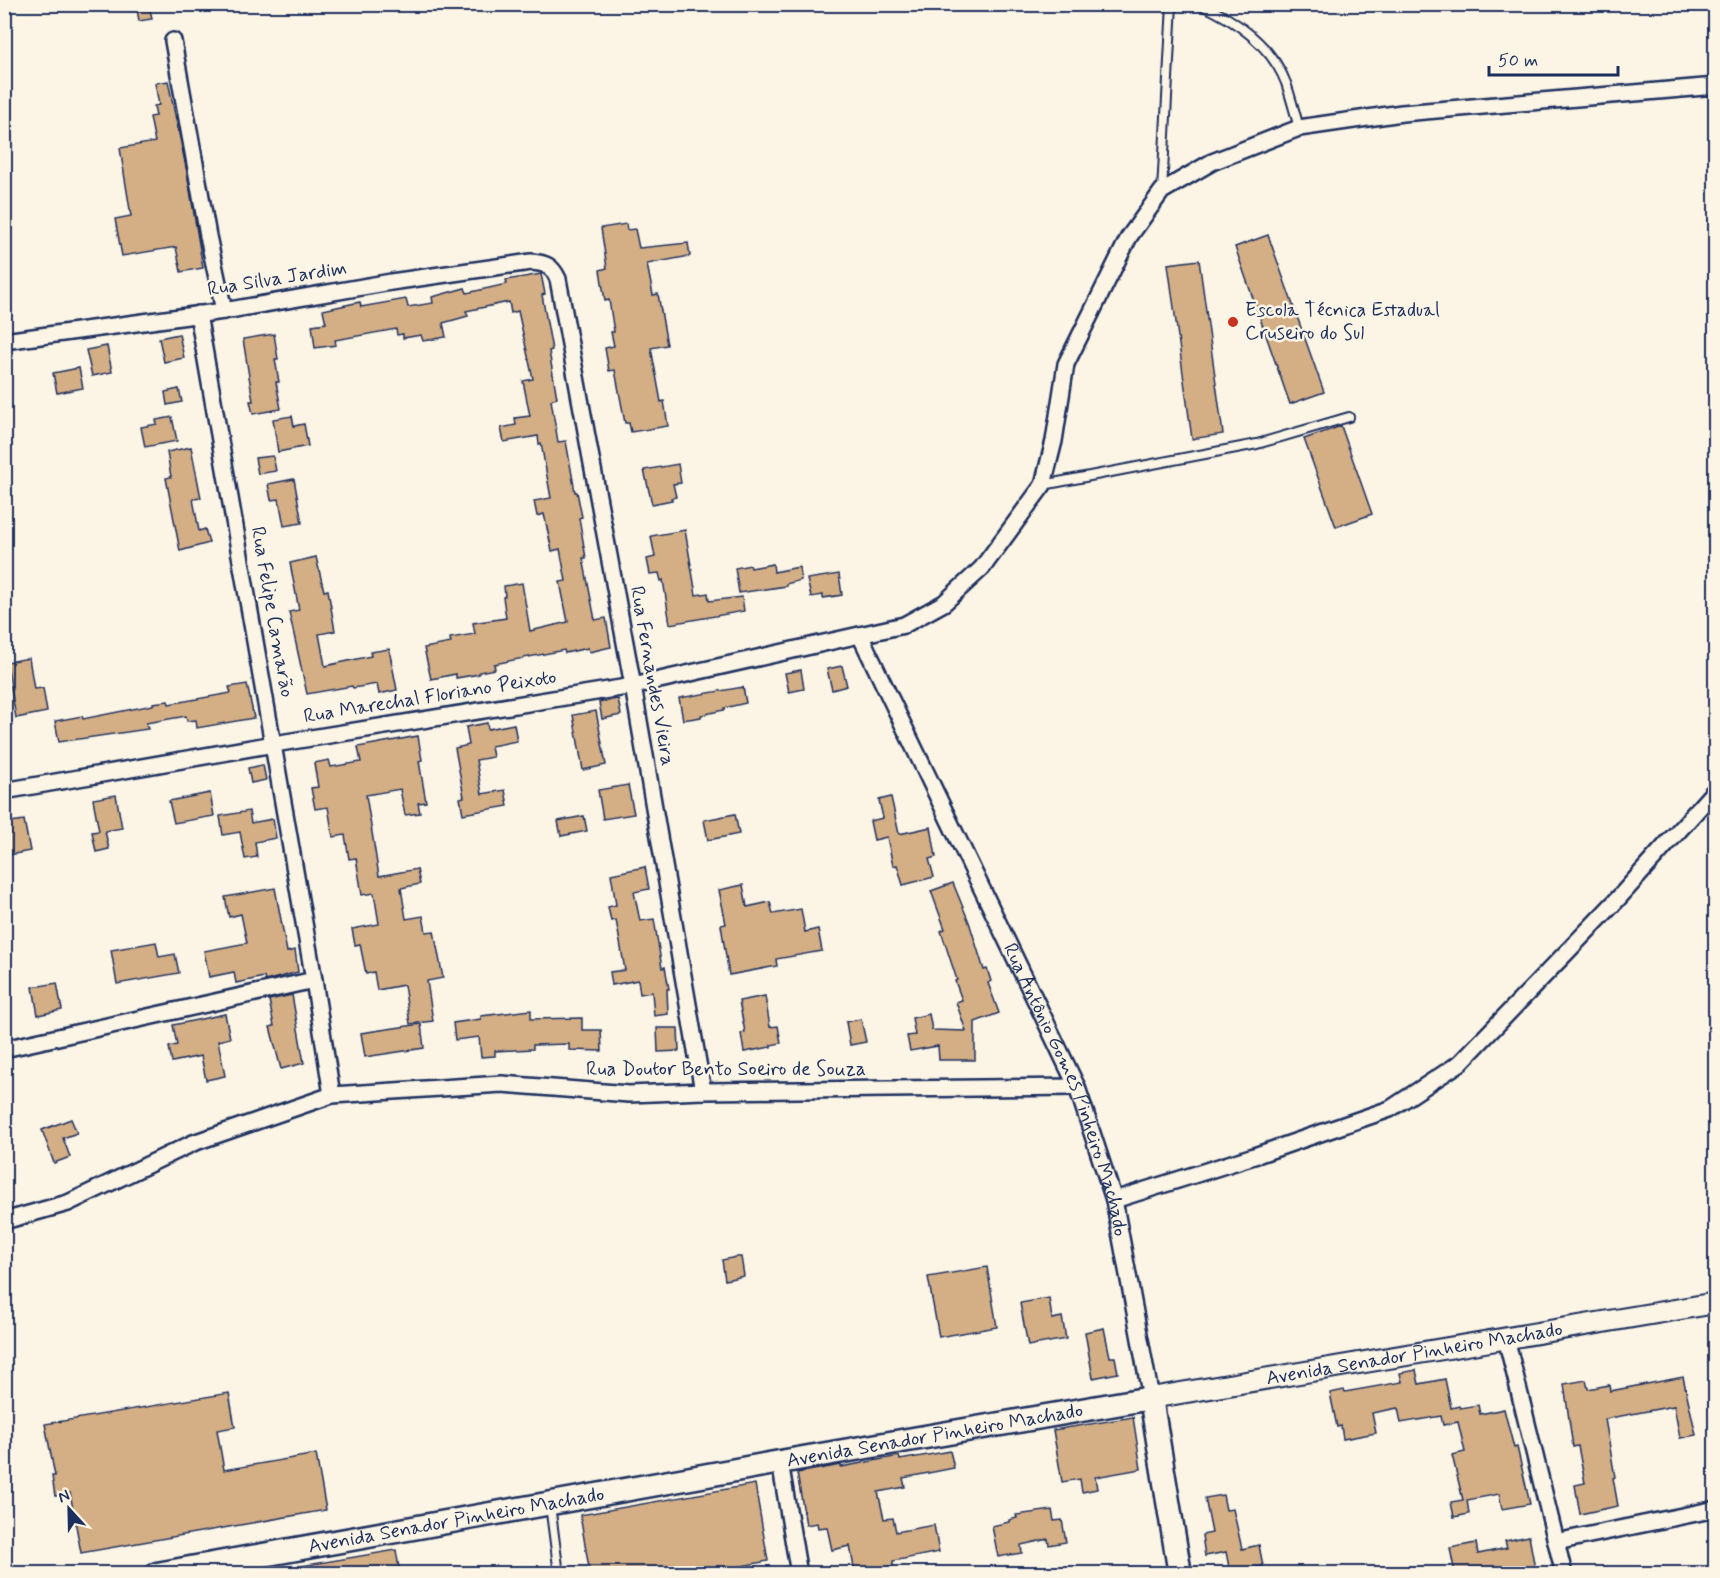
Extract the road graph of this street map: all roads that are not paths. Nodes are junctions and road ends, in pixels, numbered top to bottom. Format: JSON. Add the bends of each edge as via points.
{"nodes":[{"id":1,"x":1172,"y":4,"type":"edge"},
{"id":2,"x":1199,"y":4,"type":"edge"},
{"id":3,"x":172,"y":41,"type":"dead end"},
{"id":4,"x":1716,"y":86,"type":"edge"},
{"id":5,"x":1299,"y":128,"type":"junction"},
{"id":6,"x":1162,"y":191,"type":"junction"},
{"id":7,"x":554,"y":270,"type":"joint"},
{"id":8,"x":224,"y":311,"type":"junction"},
{"id":9,"x":198,"y":314,"type":"junction"},
{"id":10,"x":4,"y":341,"type":"edge"},
{"id":11,"x":1349,"y":417,"type":"dead end"},
{"id":12,"x":1043,"y":485,"type":"junction"},
{"id":13,"x":860,"y":635,"type":"junction"},
{"id":14,"x":633,"y":686,"type":"junction"},
{"id":15,"x":274,"y":744,"type":"junction"},
{"id":16,"x":4,"y":791,"type":"edge"},
{"id":17,"x":1714,"y":793,"type":"edge"},
{"id":18,"x":314,"y":980,"type":"junction"},
{"id":19,"x":4,"y":1049,"type":"edge"},
{"id":20,"x":1077,"y":1087,"type":"junction"},
{"id":21,"x":703,"y":1091,"type":"junction"},
{"id":22,"x":332,"y":1095,"type":"junction"},
{"id":23,"x":1114,"y":1200,"type":"junction"},
{"id":24,"x":4,"y":1221,"type":"edge"},
{"id":25,"x":1716,"y":1303,"type":"edge"},
{"id":26,"x":1506,"y":1338,"type":"junction"},
{"id":27,"x":1150,"y":1398,"type":"junction"},
{"id":28,"x":780,"y":1462,"type":"junction"},
{"id":29,"x":549,"y":1503,"type":"junction"},
{"id":30,"x":1716,"y":1509,"type":"edge"},
{"id":31,"x":1556,"y":1542,"type":"junction"},
{"id":32,"x":157,"y":1574,"type":"edge"},
{"id":33,"x":558,"y":1574,"type":"edge"},
{"id":34,"x":799,"y":1574,"type":"edge"},
{"id":35,"x":1180,"y":1574,"type":"edge"},
{"id":36,"x":1564,"y":1574,"type":"edge"}],
"edges":[{"from":1,"to":6,"type":"lane"},
{"from":2,"to":5,"type":"lane","via":[[1242,26],[1266,50],[1285,81]]},
{"from":3,"to":8,"type":"street"},
{"from":4,"to":5,"type":"street","via":[[1402,113]]},
{"from":5,"to":6,"type":"street","via":[[1212,162]]},
{"from":6,"to":12,"type":"street","via":[[1129,237],[1066,364]]},
{"from":7,"to":8,"type":"street","name":"Rua Silva Jardim","via":[[545,262],[531,262]]},
{"from":7,"to":14,"type":"street","name":"Rua Fernandes Vieira"},
{"from":8,"to":9,"type":"street","name":"Rua Silva Jardim"},
{"from":9,"to":10,"type":"street","name":"Rua Silva Jardim"},
{"from":9,"to":15,"type":"street","name":"Rua Felipe Camarão"},
{"from":11,"to":12,"type":"lane","via":[[1257,444]]},
{"from":12,"to":13,"type":"street","name":"Rua Marechal Floriano Peixoto","via":[[982,568],[944,603],[904,625]]},
{"from":13,"to":14,"type":"street","name":"Rua Marechal Floriano Peixoto"},
{"from":13,"to":20,"type":"street","name":"Rua Antônio Gomes Pinheiro Machado"},
{"from":14,"to":15,"type":"street","name":"Rua Marechal Floriano Peixoto"},
{"from":14,"to":21,"type":"street","name":"Rua Fernandes Vieira"},
{"from":15,"to":16,"type":"street","name":"Rua Marechal Floriano Peixoto"},
{"from":15,"to":18,"type":"street","name":"Rua Felipe Camarão"},
{"from":17,"to":23,"type":"street","via":[[1460,1063],[1390,1109]]},
{"from":18,"to":19,"type":"street"},
{"from":18,"to":22,"type":"street","name":"Rua Felipe Camarão"},
{"from":20,"to":21,"type":"street","name":"Rua Doutor Bento Soeiro de Souza"},
{"from":20,"to":23,"type":"street","name":"Rua Antônio Gomes Pinheiro Machado"},
{"from":21,"to":22,"type":"street","name":"Rua Doutor Bento Soeiro de Souza","via":[[629,1094],[502,1084]]},
{"from":22,"to":24,"type":"street","name":"Rua Doutor Bento Soeiro de Souza","via":[[193,1143],[68,1203]]},
{"from":23,"to":27,"type":"street","name":"Rua Antônio Gomes Pinheiro Machado"},
{"from":25,"to":26,"type":"street","name":"Avenida Senador Pinheiro Machado"},
{"from":26,"to":27,"type":"street","name":"Avenida Senador Pinheiro Machado"},
{"from":26,"to":31,"type":"street"},
{"from":27,"to":28,"type":"main road","name":"Avenida Senador Pinheiro Machado"},
{"from":27,"to":35,"type":"main road","name":"Rua Antônio Gomes Pinheiro Machado"},
{"from":28,"to":29,"type":"main road","name":"Avenida Senador Pinheiro Machado"},
{"from":28,"to":34,"type":"street"},
{"from":29,"to":32,"type":"main road","name":"Avenida Senador Pinheiro Machado"},
{"from":29,"to":33,"type":"lane"},
{"from":30,"to":31,"type":"street"},
{"from":31,"to":36,"type":"street"}]}
